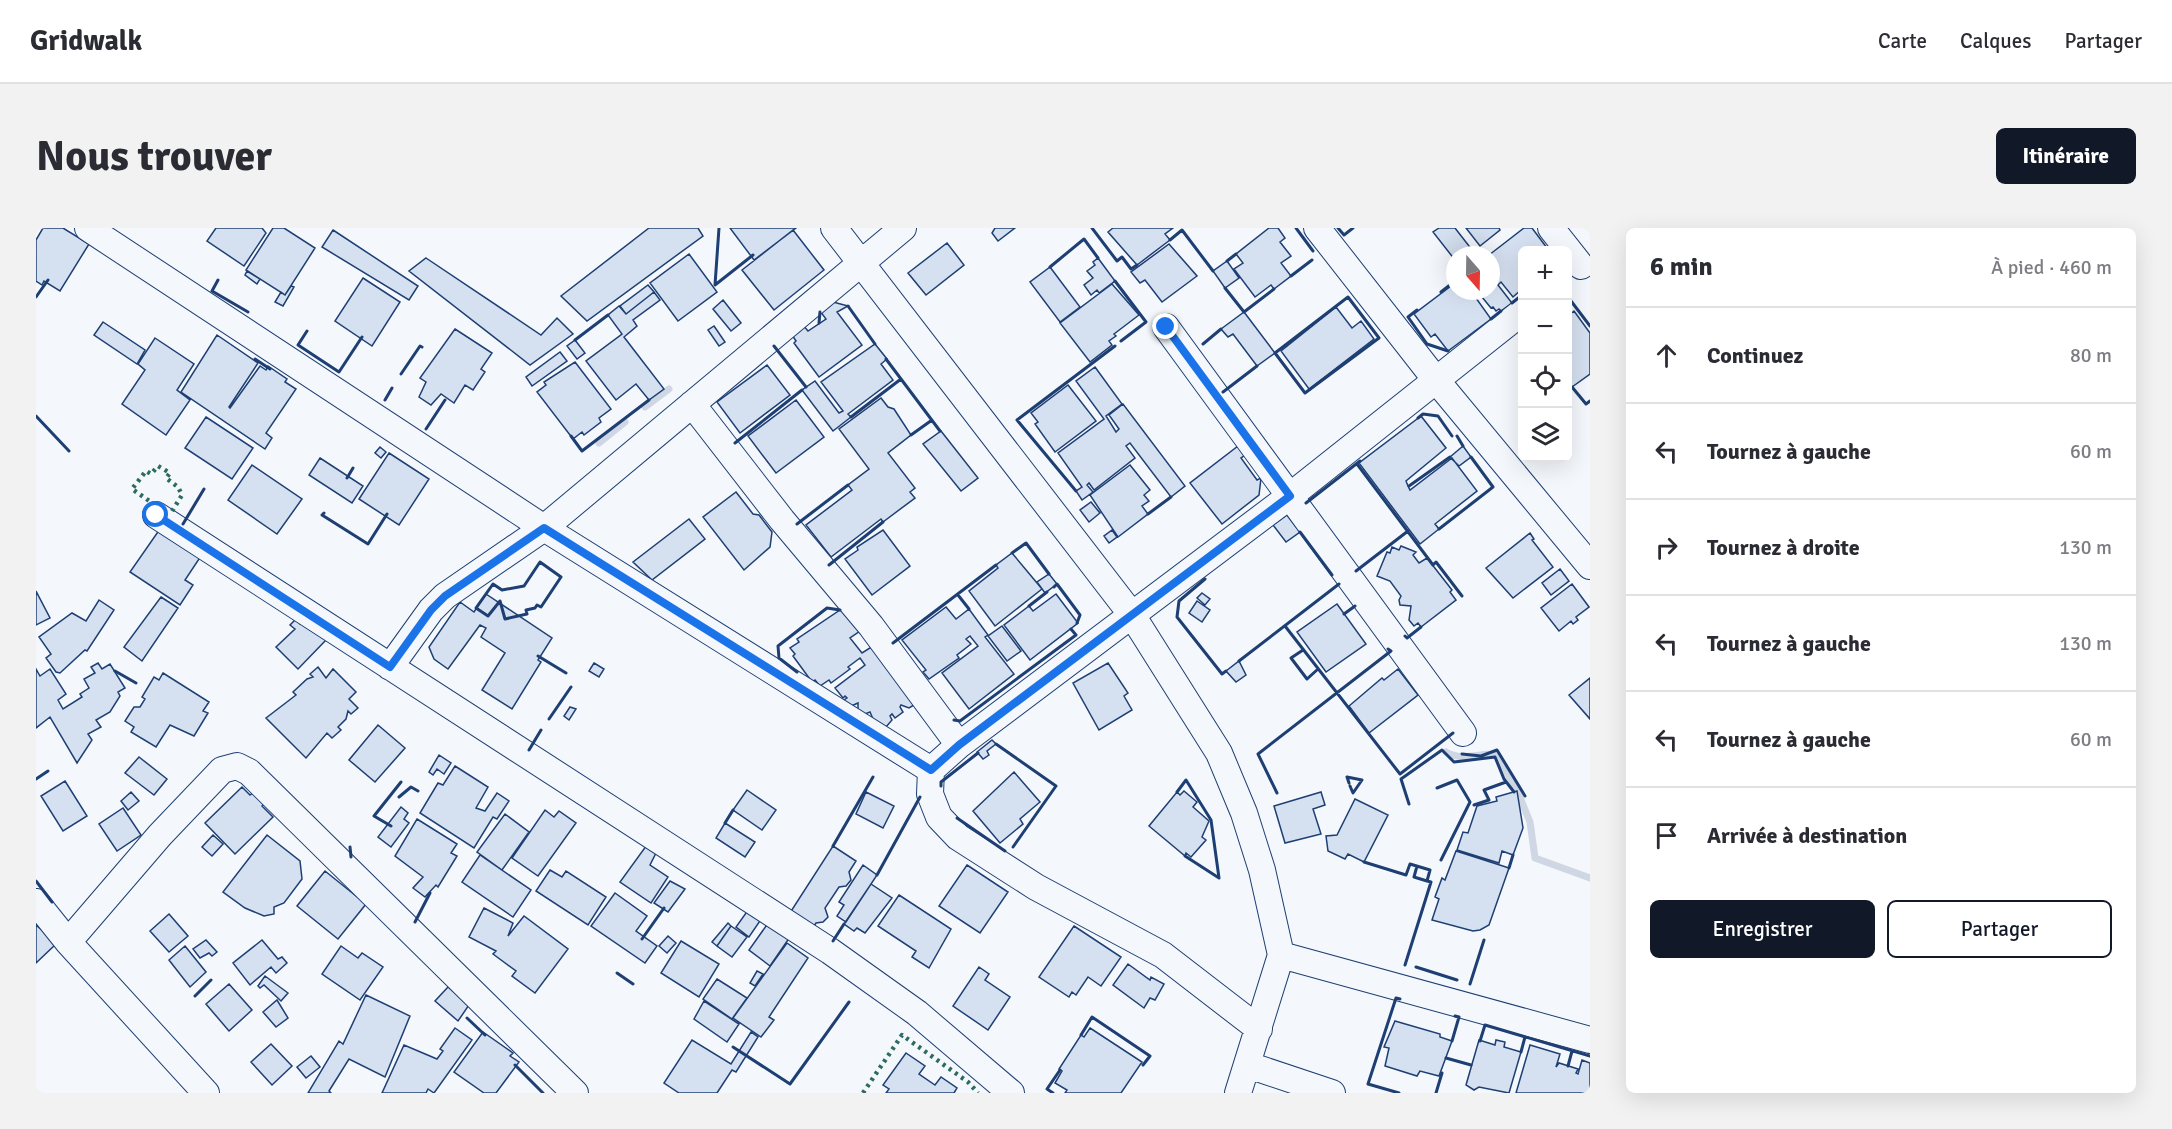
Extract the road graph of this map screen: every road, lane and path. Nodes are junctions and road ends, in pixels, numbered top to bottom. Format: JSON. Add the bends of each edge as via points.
{"nodes":[{"id":1,"x":88,"y":228,"type":"edge"},
{"id":2,"x":834,"y":228,"type":"edge"},
{"id":3,"x":903,"y":228,"type":"edge"},
{"id":4,"x":1317,"y":228,"type":"edge"},
{"id":5,"x":1551,"y":228,"type":"edge"},
{"id":6,"x":861,"y":264,"type":"junction"},
{"id":7,"x":1579,"y":267,"type":"edge"},
{"id":8,"x":1518,"y":315,"type":"edge"},
{"id":9,"x":1166,"y":327,"type":"dead end"},
{"id":10,"x":1436,"y":380,"type":"junction"},
{"id":11,"x":692,"y":404,"type":"junction"},
{"id":12,"x":1290,"y":496,"type":"junction"},
{"id":13,"x":156,"y":515,"type":"dead end"},
{"id":14,"x":544,"y":528,"type":"junction"},
{"id":15,"x":1586,"y":552,"type":"edge"},
{"id":16,"x":1132,"y":615,"type":"junction"},
{"id":17,"x":390,"y":667,"type":"junction"},
{"id":18,"x":1463,"y":733,"type":"dead end"},
{"id":19,"x":959,"y":745,"type":"junction"},
{"id":20,"x":931,"y":770,"type":"junction"},
{"id":21,"x":36,"y":902,"type":"edge"},
{"id":22,"x":68,"y":942,"type":"junction"},
{"id":23,"x":1281,"y":955,"type":"junction"},
{"id":24,"x":1259,"y":1029,"type":"junction"},
{"id":25,"x":1590,"y":1040,"type":"edge"},
{"id":26,"x":1248,"y":1065,"type":"junction"},
{"id":27,"x":206,"y":1093,"type":"edge"},
{"id":28,"x":575,"y":1093,"type":"edge"},
{"id":29,"x":1011,"y":1093,"type":"edge"},
{"id":30,"x":1238,"y":1093,"type":"edge"},
{"id":31,"x":1332,"y":1093,"type":"edge"}],
"edges":[{"from":1,"to":14,"type":"street"},
{"from":2,"to":6,"type":"street"},
{"from":3,"to":6,"type":"street"},
{"from":4,"to":10,"type":"street"},
{"from":5,"to":7,"type":"street"},
{"from":6,"to":11,"type":"street"},
{"from":6,"to":16,"type":"street"},
{"from":8,"to":10,"type":"street"},
{"from":9,"to":12,"type":"street"},
{"from":10,"to":12,"type":"street"},
{"from":10,"to":15,"type":"street"},
{"from":11,"to":14,"type":"street"},
{"from":11,"to":19,"type":"street","via":[[871,626]]},
{"from":12,"to":16,"type":"street"},
{"from":12,"to":18,"type":"street"},
{"from":13,"to":17,"type":"street"},
{"from":14,"to":17,"type":"street","via":[[445,596]]},
{"from":14,"to":20,"type":"street"},
{"from":16,"to":19,"type":"street"},
{"from":16,"to":23,"type":"street","via":[[1219,753],[1258,858]]},
{"from":17,"to":29,"type":"street","via":[[830,951],[917,1013]]},
{"from":19,"to":20,"type":"street"},
{"from":20,"to":24,"type":"street","via":[[930,794],[939,817],[958,837],[1036,887],[1163,955]]},
{"from":21,"to":22,"type":"street"},
{"from":22,"to":27,"type":"street"},
{"from":22,"to":28,"type":"street","via":[[222,770],[237,766],[249,772]]},
{"from":23,"to":24,"type":"street"},
{"from":23,"to":25,"type":"street"},
{"from":24,"to":26,"type":"street"},
{"from":26,"to":30,"type":"street"},
{"from":26,"to":31,"type":"street"}]}
